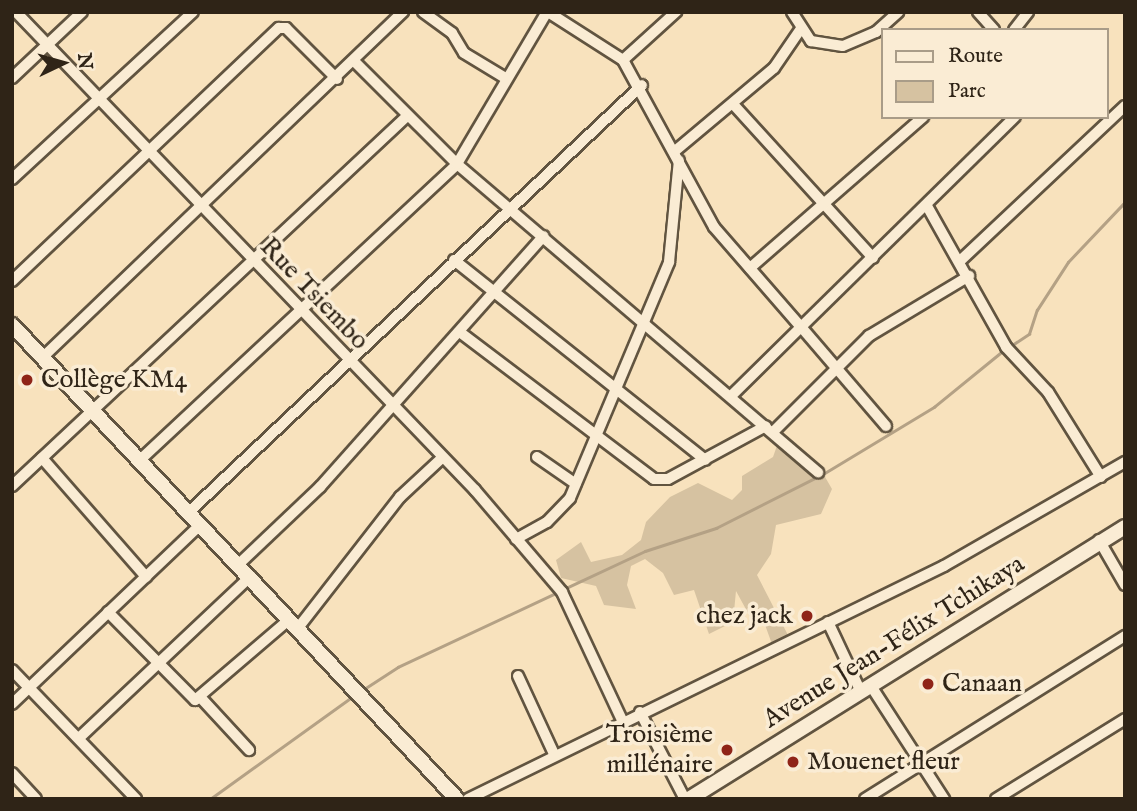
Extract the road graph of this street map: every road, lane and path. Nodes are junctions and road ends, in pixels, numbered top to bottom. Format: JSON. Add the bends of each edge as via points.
{"nodes":[{"id":1,"x":16,"y":12,"type":"edge"},
{"id":2,"x":82,"y":12,"type":"edge"},
{"id":3,"x":193,"y":12,"type":"edge"},
{"id":4,"x":403,"y":12,"type":"edge"},
{"id":5,"x":423,"y":12,"type":"edge"},
{"id":6,"x":547,"y":12,"type":"edge"},
{"id":7,"x":676,"y":12,"type":"edge"},
{"id":8,"x":792,"y":12,"type":"edge"},
{"id":9,"x":898,"y":12,"type":"edge"},
{"id":10,"x":978,"y":12,"type":"edge"},
{"id":11,"x":1028,"y":12,"type":"edge"},
{"id":12,"x":992,"y":28,"type":"edge"},
{"id":13,"x":1016,"y":28,"type":"edge"},
{"id":14,"x":800,"y":30,"type":"junction"},
{"id":15,"x":46,"y":45,"type":"junction"},
{"id":16,"x":623,"y":60,"type":"junction"},
{"id":17,"x":355,"y":62,"type":"junction"},
{"id":18,"x":12,"y":78,"type":"edge"},
{"id":19,"x":337,"y":79,"type":"junction"},
{"id":20,"x":507,"y":79,"type":"junction"},
{"id":21,"x":642,"y":85,"type":"junction"},
{"id":22,"x":97,"y":101,"type":"junction"},
{"id":23,"x":733,"y":104,"type":"junction"},
{"id":24,"x":1125,"y":106,"type":"edge"},
{"id":25,"x":406,"y":117,"type":"junction"},
{"id":26,"x":921,"y":119,"type":"edge"},
{"id":27,"x":1013,"y":119,"type":"edge"},
{"id":28,"x":148,"y":151,"type":"junction"},
{"id":29,"x":677,"y":156,"type":"junction"},
{"id":30,"x":457,"y":164,"type":"junction"},
{"id":31,"x":12,"y":179,"type":"edge"},
{"id":32,"x":824,"y":204,"type":"junction"},
{"id":33,"x":201,"y":206,"type":"junction"},
{"id":34,"x":510,"y":206,"type":"junction"},
{"id":35,"x":927,"y":206,"type":"junction"},
{"id":36,"x":544,"y":236,"type":"junction"},
{"id":37,"x":873,"y":258,"type":"junction"},
{"id":38,"x":250,"y":260,"type":"junction"},
{"id":39,"x":454,"y":260,"type":"junction"},
{"id":40,"x":961,"y":260,"type":"junction"},
{"id":41,"x":750,"y":268,"type":"junction"},
{"id":42,"x":969,"y":276,"type":"junction"},
{"id":43,"x":12,"y":281,"type":"edge"},
{"id":44,"x":496,"y":293,"type":"junction"},
{"id":45,"x":300,"y":310,"type":"junction"},
{"id":46,"x":645,"y":321,"type":"junction"},
{"id":47,"x":12,"y":325,"type":"edge"},
{"id":48,"x":801,"y":327,"type":"junction"},
{"id":49,"x":461,"y":333,"type":"junction"},
{"id":50,"x":43,"y":357,"type":"junction"},
{"id":51,"x":348,"y":362,"type":"junction"},
{"id":52,"x":837,"y":370,"type":"junction"},
{"id":53,"x":617,"y":388,"type":"junction"},
{"id":54,"x":732,"y":395,"type":"junction"},
{"id":55,"x":393,"y":408,"type":"junction"},
{"id":56,"x":96,"y":410,"type":"junction"},
{"id":57,"x":886,"y":426,"type":"dead end"},
{"id":58,"x":769,"y":429,"type":"junction"},
{"id":59,"x":596,"y":436,"type":"junction"},
{"id":60,"x":537,"y":457,"type":"dead end"},
{"id":61,"x":42,"y":458,"type":"junction"},
{"id":62,"x":442,"y":458,"type":"junction"},
{"id":63,"x":139,"y":460,"type":"junction"},
{"id":64,"x":705,"y":460,"type":"junction"},
{"id":65,"x":1125,"y":462,"type":"edge"},
{"id":66,"x":818,"y":472,"type":"dead end"},
{"id":67,"x":1101,"y":477,"type":"junction"},
{"id":68,"x":576,"y":484,"type":"junction"},
{"id":69,"x":12,"y":486,"type":"edge"},
{"id":70,"x":190,"y":511,"type":"junction"},
{"id":71,"x":201,"y":524,"type":"junction"},
{"id":72,"x":1125,"y":527,"type":"edge"},
{"id":73,"x":516,"y":539,"type":"junction"},
{"id":74,"x":1099,"y":540,"type":"junction"},
{"id":75,"x":239,"y":564,"type":"junction"},
{"id":76,"x":251,"y":576,"type":"junction"},
{"id":77,"x":146,"y":577,"type":"junction"},
{"id":78,"x":1125,"y":585,"type":"edge"},
{"id":79,"x":108,"y":612,"type":"junction"},
{"id":80,"x":828,"y":622,"type":"junction"},
{"id":81,"x":294,"y":624,"type":"junction"},
{"id":82,"x":1125,"y":636,"type":"edge"},
{"id":83,"x":155,"y":663,"type":"junction"},
{"id":84,"x":12,"y":670,"type":"edge"},
{"id":85,"x":518,"y":676,"type":"dead end"},
{"id":86,"x":29,"y":688,"type":"junction"},
{"id":87,"x":866,"y":689,"type":"junction"},
{"id":88,"x":201,"y":698,"type":"junction"},
{"id":89,"x":12,"y":704,"type":"edge"},
{"id":90,"x":640,"y":712,"type":"junction"},
{"id":91,"x":1125,"y":719,"type":"edge"},
{"id":92,"x":622,"y":720,"type":"junction"},
{"id":93,"x":79,"y":738,"type":"junction"},
{"id":94,"x":249,"y":750,"type":"dead end"},
{"id":95,"x":554,"y":754,"type":"junction"},
{"id":96,"x":921,"y":764,"type":"junction"},
{"id":97,"x":12,"y":773,"type":"edge"},
{"id":98,"x":36,"y":799,"type":"edge"},
{"id":99,"x":136,"y":799,"type":"edge"},
{"id":100,"x":457,"y":799,"type":"edge"},
{"id":101,"x":468,"y":799,"type":"edge"},
{"id":102,"x":687,"y":799,"type":"edge"},
{"id":103,"x":865,"y":799,"type":"edge"},
{"id":104,"x":944,"y":799,"type":"edge"},
{"id":105,"x":996,"y":799,"type":"edge"}],
"edges":[{"from":1,"to":15,"type":"street","name":"Rue Tsiembo"},
{"from":2,"to":15,"type":"street"},
{"from":3,"to":22,"type":"street"},
{"from":4,"to":17,"type":"street"},
{"from":5,"to":20,"type":"street","via":[[452,33],[464,53]]},
{"from":6,"to":16,"type":"street"},
{"from":6,"to":20,"type":"street"},
{"from":7,"to":16,"type":"street"},
{"from":8,"to":14,"type":"street"},
{"from":9,"to":14,"type":"street","via":[[876,32],[842,46],[811,41]]},
{"from":10,"to":12,"type":"street"},
{"from":11,"to":13,"type":"street"},
{"from":14,"to":23,"type":"street","via":[[785,56]]},
{"from":15,"to":18,"type":"street"},
{"from":15,"to":22,"type":"street","name":"Rue Tsiembo"},
{"from":16,"to":21,"type":"street"},
{"from":17,"to":19,"type":"street"},
{"from":17,"to":25,"type":"street"},
{"from":19,"to":28,"type":"street","via":[[286,28],[279,28]]},
{"from":19,"to":33,"type":"street"},
{"from":20,"to":30,"type":"street"},
{"from":21,"to":29,"type":"street"},
{"from":21,"to":34,"type":"street"},
{"from":22,"to":28,"type":"street","name":"Rue Tsiembo"},
{"from":22,"to":31,"type":"street"},
{"from":23,"to":29,"type":"street"},
{"from":23,"to":32,"type":"street"},
{"from":24,"to":40,"type":"street"},
{"from":25,"to":30,"type":"street"},
{"from":25,"to":38,"type":"street"},
{"from":26,"to":32,"type":"street"},
{"from":27,"to":35,"type":"street"},
{"from":28,"to":33,"type":"street","name":"Rue Tsiembo"},
{"from":28,"to":43,"type":"street"},
{"from":29,"to":41,"type":"street","via":[[714,227]]},
{"from":29,"to":46,"type":"street","via":[[673,245]]},
{"from":30,"to":34,"type":"street"},
{"from":30,"to":45,"type":"street"},
{"from":32,"to":37,"type":"street"},
{"from":32,"to":41,"type":"street"},
{"from":33,"to":38,"type":"street","name":"Rue Tsiembo"},
{"from":33,"to":50,"type":"street"},
{"from":34,"to":36,"type":"street"},
{"from":34,"to":39,"type":"street"},
{"from":35,"to":37,"type":"street"},
{"from":35,"to":40,"type":"street"},
{"from":36,"to":44,"type":"street"},
{"from":36,"to":46,"type":"street"},
{"from":37,"to":48,"type":"street"},
{"from":38,"to":45,"type":"street","name":"Rue Tsiembo"},
{"from":38,"to":56,"type":"street"},
{"from":39,"to":44,"type":"street"},
{"from":39,"to":51,"type":"street"},
{"from":40,"to":42,"type":"street"},
{"from":41,"to":48,"type":"street"},
{"from":42,"to":52,"type":"street","via":[[869,336]]},
{"from":42,"to":67,"type":"street","via":[[1006,346],[1055,402]]},
{"from":44,"to":49,"type":"street"},
{"from":44,"to":53,"type":"street"},
{"from":45,"to":51,"type":"street","name":"Rue Tsiembo"},
{"from":45,"to":63,"type":"street"},
{"from":46,"to":53,"type":"street"},
{"from":46,"to":54,"type":"street"},
{"from":47,"to":50,"type":"street"},
{"from":48,"to":52,"type":"street"},
{"from":48,"to":54,"type":"street"},
{"from":49,"to":55,"type":"street"},
{"from":49,"to":59,"type":"street"},
{"from":50,"to":56,"type":"street"},
{"from":51,"to":55,"type":"street","name":"Rue Tsiembo"},
{"from":51,"to":70,"type":"street"},
{"from":52,"to":57,"type":"street"},
{"from":52,"to":58,"type":"street"},
{"from":53,"to":59,"type":"street"},
{"from":53,"to":64,"type":"street"},
{"from":54,"to":58,"type":"street"},
{"from":55,"to":62,"type":"street","name":"Rue Tsiembo"},
{"from":55,"to":75,"type":"street"},
{"from":56,"to":61,"type":"street"},
{"from":56,"to":63,"type":"street"},
{"from":58,"to":64,"type":"street"},
{"from":58,"to":66,"type":"street"},
{"from":59,"to":64,"type":"street","via":[[661,481]]},
{"from":59,"to":68,"type":"street"},
{"from":60,"to":68,"type":"street"},
{"from":61,"to":69,"type":"street"},
{"from":61,"to":77,"type":"street"},
{"from":62,"to":73,"type":"street","name":"Rue Tsiembo"},
{"from":62,"to":81,"type":"street","via":[[400,497]]},
{"from":63,"to":70,"type":"street"},
{"from":65,"to":67,"type":"street"},
{"from":67,"to":80,"type":"street","via":[[973,551]]},
{"from":68,"to":73,"type":"street","via":[[561,510]]},
{"from":70,"to":71,"type":"street"},
{"from":71,"to":75,"type":"street"},
{"from":71,"to":77,"type":"street"},
{"from":72,"to":74,"type":"street","name":"Avenue Jean-Félix Tchikaya"},
{"from":73,"to":92,"type":"street","name":"Rue Tsiembo","via":[[574,611]]},
{"from":74,"to":78,"type":"street"},
{"from":74,"to":87,"type":"street","name":"Avenue Jean-Félix Tchikaya"},
{"from":75,"to":76,"type":"street"},
{"from":76,"to":81,"type":"street"},
{"from":76,"to":83,"type":"street"},
{"from":77,"to":79,"type":"street"},
{"from":79,"to":83,"type":"street"},
{"from":79,"to":86,"type":"street"},
{"from":80,"to":87,"type":"street"},
{"from":80,"to":90,"type":"street"},
{"from":81,"to":88,"type":"street"},
{"from":81,"to":100,"type":"street"},
{"from":82,"to":96,"type":"street"},
{"from":83,"to":88,"type":"street","via":[[189,699]]},
{"from":83,"to":93,"type":"street"},
{"from":84,"to":86,"type":"street"},
{"from":85,"to":95,"type":"street"},
{"from":86,"to":89,"type":"street"},
{"from":86,"to":93,"type":"street"},
{"from":87,"to":96,"type":"street"},
{"from":87,"to":102,"type":"street","name":"Avenue Jean-Félix Tchikaya"},
{"from":88,"to":94,"type":"street"},
{"from":90,"to":92,"type":"street"},
{"from":90,"to":102,"type":"street"},
{"from":91,"to":105,"type":"street"},
{"from":92,"to":95,"type":"street"},
{"from":93,"to":99,"type":"street"},
{"from":95,"to":101,"type":"street"},
{"from":96,"to":103,"type":"street"},
{"from":96,"to":104,"type":"street"},
{"from":97,"to":98,"type":"street"}]}
